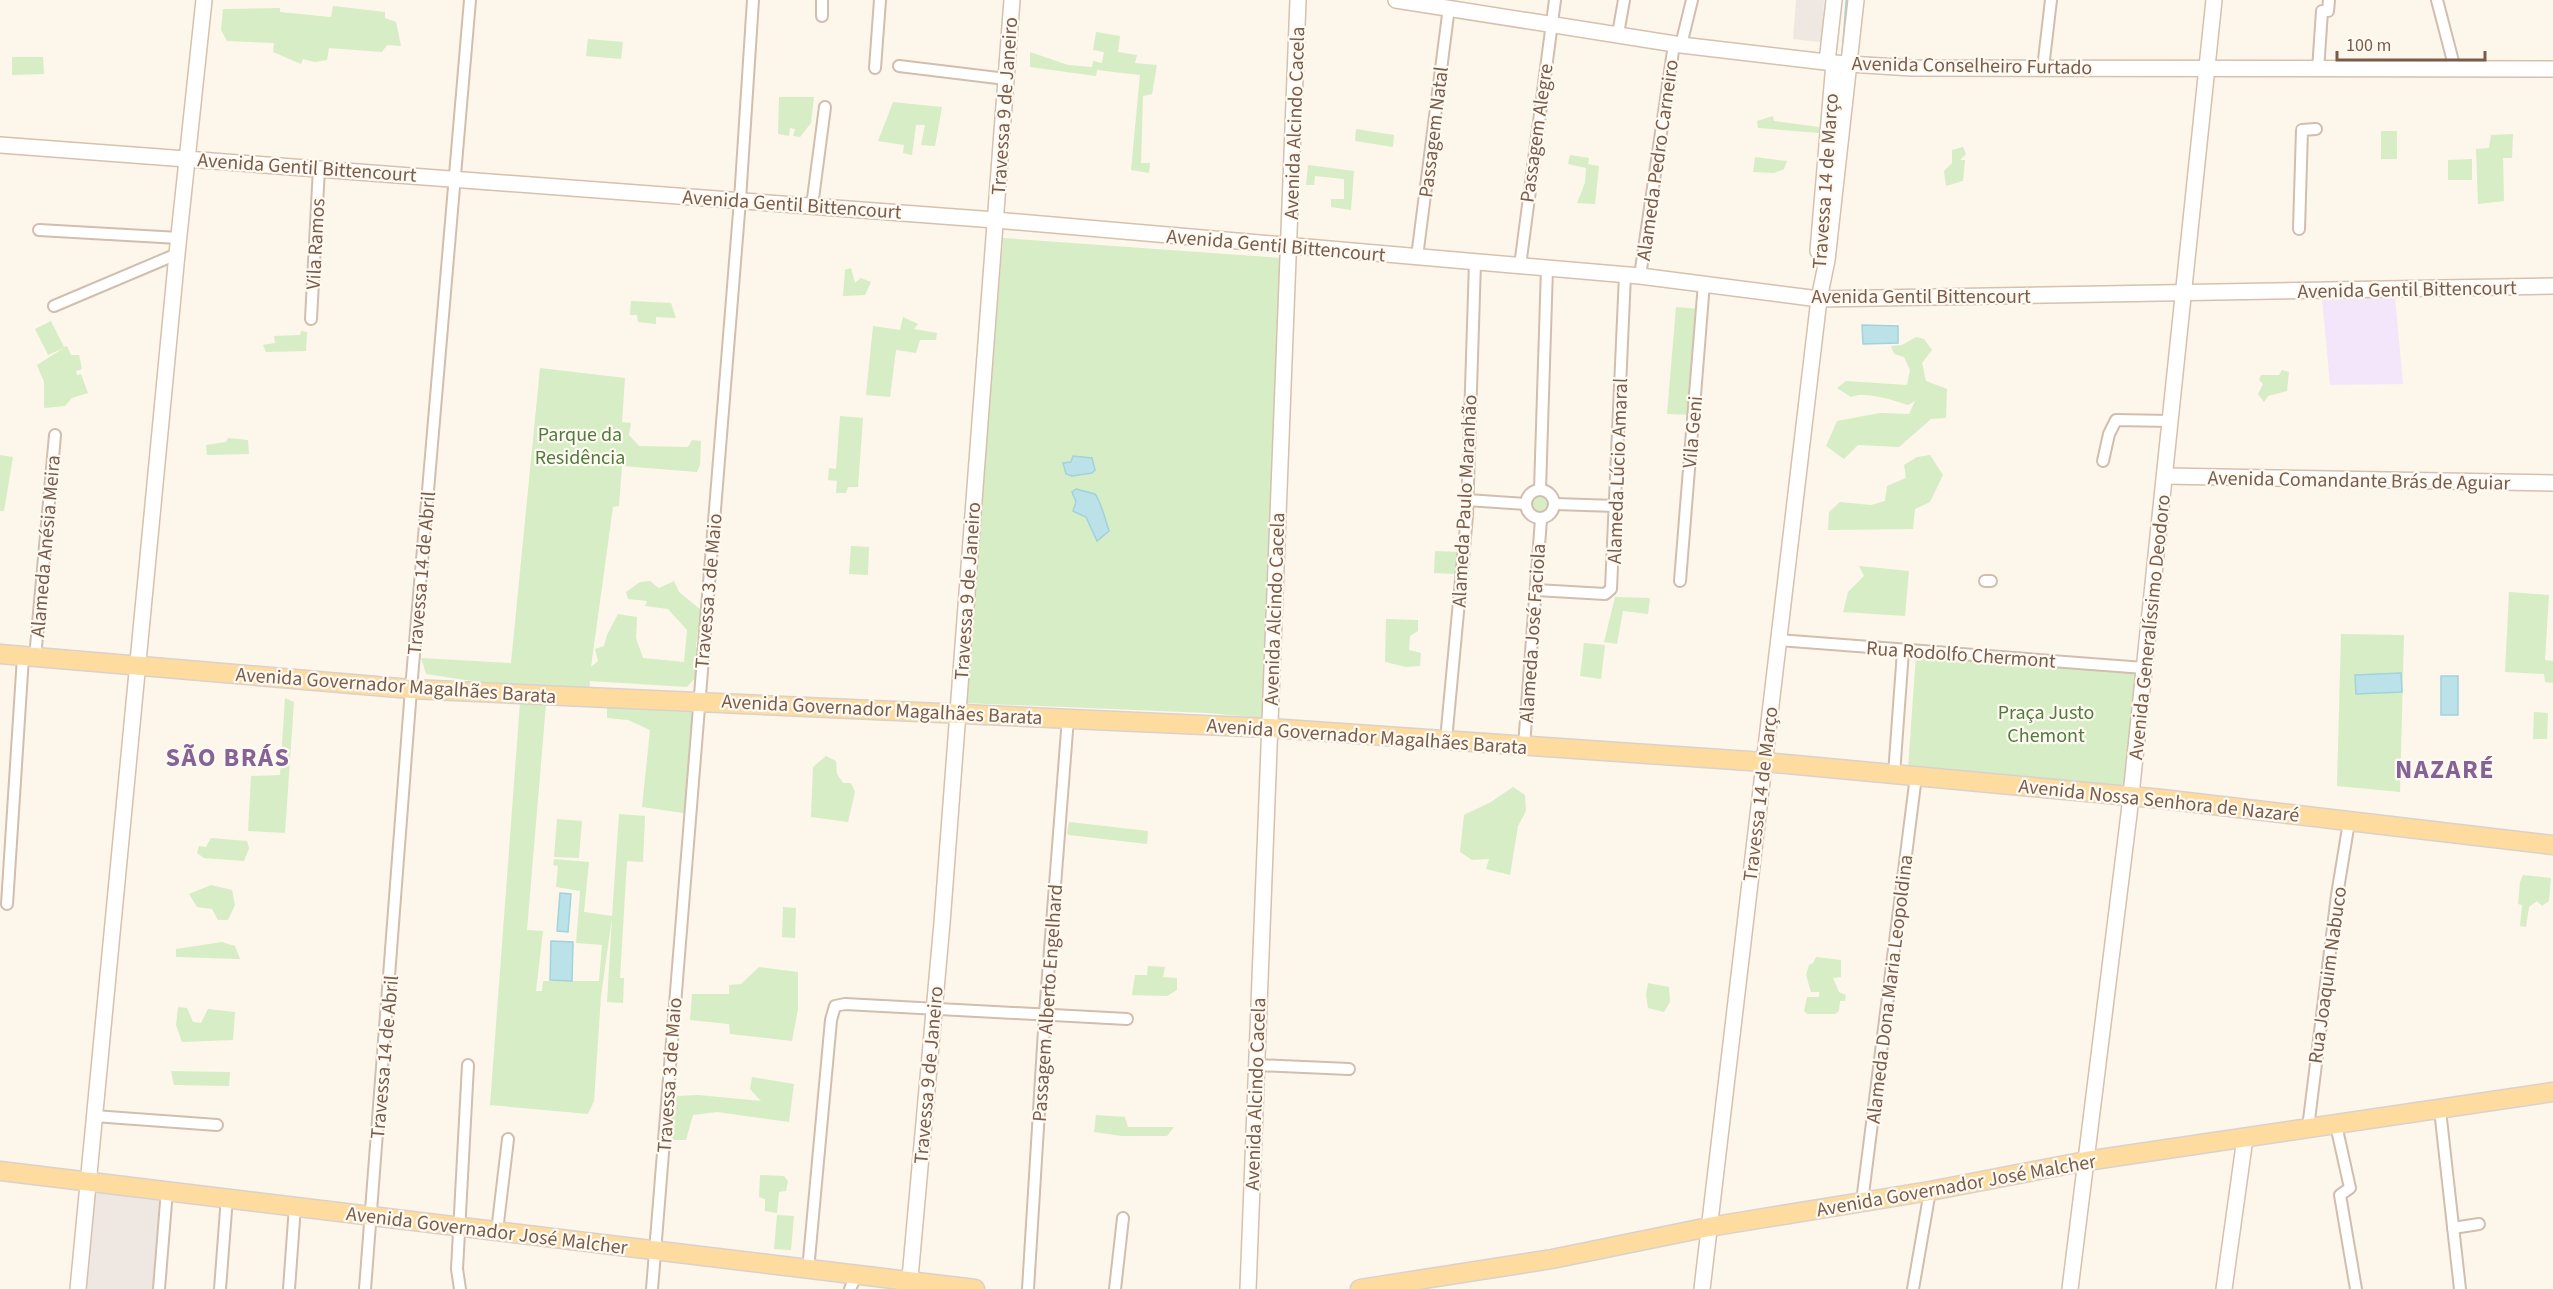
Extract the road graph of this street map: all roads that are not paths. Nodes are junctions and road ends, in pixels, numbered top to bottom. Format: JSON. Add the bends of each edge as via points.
{"nodes":[{"id":1,"x":204,"y":0,"type":"edge"},
{"id":2,"x":470,"y":0,"type":"edge"},
{"id":3,"x":753,"y":0,"type":"edge"},
{"id":4,"x":822,"y":0,"type":"edge"},
{"id":5,"x":880,"y":0,"type":"edge"},
{"id":6,"x":1012,"y":0,"type":"edge"},
{"id":7,"x":1298,"y":0,"type":"edge"},
{"id":8,"x":1396,"y":0,"type":"edge"},
{"id":9,"x":1555,"y":0,"type":"edge"},
{"id":10,"x":1624,"y":0,"type":"edge"},
{"id":11,"x":1692,"y":0,"type":"edge"},
{"id":12,"x":1833,"y":0,"type":"edge"},
{"id":13,"x":1856,"y":0,"type":"edge"},
{"id":14,"x":2051,"y":0,"type":"edge"},
{"id":15,"x":2214,"y":0,"type":"edge"},
{"id":16,"x":2329,"y":0,"type":"edge"},
{"id":17,"x":2437,"y":0,"type":"edge"},
{"id":18,"x":1449,"y":7,"type":"junction"},
{"id":19,"x":822,"y":16,"type":"dead end"},
{"id":20,"x":1551,"y":24,"type":"junction"},
{"id":21,"x":1618,"y":34,"type":"junction"},
{"id":22,"x":1678,"y":44,"type":"junction"},
{"id":23,"x":1836,"y":63,"type":"junction"},
{"id":24,"x":899,"y":66,"type":"dead end"},
{"id":25,"x":875,"y":68,"type":"dead end"},
{"id":26,"x":2043,"y":68,"type":"junction"},
{"id":27,"x":2207,"y":68,"type":"junction"},
{"id":28,"x":2455,"y":69,"type":"junction"},
{"id":29,"x":2553,"y":69,"type":"edge"},
{"id":30,"x":2318,"y":70,"type":"junction"},
{"id":31,"x":1006,"y":80,"type":"junction"},
{"id":32,"x":825,"y":107,"type":"dead end"},
{"id":33,"x":2316,"y":129,"type":"dead end"},
{"id":34,"x":0,"y":146,"type":"edge"},
{"id":35,"x":187,"y":158,"type":"junction"},
{"id":36,"x":319,"y":168,"type":"junction"},
{"id":37,"x":455,"y":179,"type":"junction"},
{"id":38,"x":740,"y":200,"type":"junction"},
{"id":39,"x":812,"y":206,"type":"junction"},
{"id":40,"x":995,"y":220,"type":"junction"},
{"id":41,"x":2300,"y":229,"type":"dead end"},
{"id":42,"x":39,"y":230,"type":"dead end"},
{"id":43,"x":179,"y":238,"type":"junction"},
{"id":44,"x":1289,"y":246,"type":"junction"},
{"id":45,"x":177,"y":254,"type":"junction"},
{"id":46,"x":1417,"y":257,"type":"junction"},
{"id":47,"x":1475,"y":262,"type":"junction"},
{"id":48,"x":1520,"y":266,"type":"junction"},
{"id":49,"x":1546,"y":268,"type":"junction"},
{"id":50,"x":1632,"y":275,"type":"junction"},
{"id":51,"x":1704,"y":283,"type":"junction"},
{"id":52,"x":2553,"y":286,"type":"edge"},
{"id":53,"x":2184,"y":294,"type":"junction"},
{"id":54,"x":1819,"y":299,"type":"junction"},
{"id":55,"x":54,"y":306,"type":"dead end"},
{"id":56,"x":311,"y":320,"type":"dead end"},
{"id":57,"x":2171,"y":421,"type":"junction"},
{"id":58,"x":55,"y":435,"type":"dead end"},
{"id":59,"x":2103,"y":461,"type":"dead end"},
{"id":60,"x":2165,"y":476,"type":"junction"},
{"id":61,"x":2553,"y":483,"type":"edge"},
{"id":62,"x":1540,"y":490,"type":"junction"},
{"id":63,"x":1467,"y":500,"type":"junction"},
{"id":64,"x":1526,"y":504,"type":"junction"},
{"id":65,"x":1555,"y":504,"type":"junction"},
{"id":66,"x":1616,"y":506,"type":"junction"},
{"id":67,"x":1541,"y":519,"type":"junction"},
{"id":68,"x":1680,"y":581,"type":"dead end"},
{"id":69,"x":1536,"y":590,"type":"junction"},
{"id":70,"x":1778,"y":640,"type":"junction"},
{"id":71,"x":1903,"y":651,"type":"junction"},
{"id":72,"x":0,"y":654,"type":"edge"},
{"id":73,"x":29,"y":657,"type":"junction"},
{"id":74,"x":138,"y":666,"type":"junction"},
{"id":75,"x":2144,"y":668,"type":"junction"},
{"id":76,"x":411,"y":689,"type":"junction"},
{"id":77,"x":699,"y":700,"type":"junction"},
{"id":78,"x":959,"y":714,"type":"junction"},
{"id":79,"x":1068,"y":718,"type":"junction"},
{"id":80,"x":1269,"y":728,"type":"junction"},
{"id":81,"x":1446,"y":740,"type":"junction"},
{"id":82,"x":1524,"y":746,"type":"junction"},
{"id":83,"x":1764,"y":762,"type":"junction"},
{"id":84,"x":1894,"y":774,"type":"junction"},
{"id":85,"x":1916,"y":776,"type":"junction"},
{"id":86,"x":2130,"y":796,"type":"junction"},
{"id":87,"x":2349,"y":822,"type":"junction"},
{"id":88,"x":2553,"y":844,"type":"edge"},
{"id":89,"x":7,"y":904,"type":"dead end"},
{"id":90,"x":934,"y":1010,"type":"junction"},
{"id":91,"x":1045,"y":1014,"type":"junction"},
{"id":92,"x":1127,"y":1019,"type":"dead end"},
{"id":93,"x":468,"y":1065,"type":"dead end"},
{"id":94,"x":1256,"y":1065,"type":"junction"},
{"id":95,"x":1349,"y":1069,"type":"dead end"},
{"id":96,"x":2553,"y":1092,"type":"edge"},
{"id":97,"x":2440,"y":1110,"type":"junction"},
{"id":98,"x":94,"y":1116,"type":"junction"},
{"id":99,"x":217,"y":1125,"type":"dead end"},
{"id":100,"x":2336,"y":1125,"type":"junction"},
{"id":101,"x":2308,"y":1128,"type":"junction"},
{"id":102,"x":2245,"y":1138,"type":"junction"},
{"id":103,"x":508,"y":1139,"type":"dead end"},
{"id":104,"x":2086,"y":1161,"type":"junction"},
{"id":105,"x":0,"y":1171,"type":"edge"},
{"id":106,"x":88,"y":1181,"type":"junction"},
{"id":107,"x":167,"y":1190,"type":"junction"},
{"id":108,"x":1930,"y":1191,"type":"junction"},
{"id":109,"x":228,"y":1197,"type":"junction"},
{"id":110,"x":1862,"y":1202,"type":"junction"},
{"id":111,"x":295,"y":1206,"type":"junction"},
{"id":112,"x":371,"y":1215,"type":"junction"},
{"id":113,"x":1123,"y":1218,"type":"dead end"},
{"id":114,"x":2479,"y":1224,"type":"dead end"},
{"id":115,"x":459,"y":1227,"type":"junction"},
{"id":116,"x":1709,"y":1227,"type":"junction"},
{"id":117,"x":2453,"y":1228,"type":"junction"},
{"id":118,"x":497,"y":1231,"type":"junction"},
{"id":119,"x":656,"y":1251,"type":"junction"},
{"id":120,"x":808,"y":1270,"type":"junction"},
{"id":121,"x":862,"y":1283,"type":"edge"},
{"id":122,"x":909,"y":1286,"type":"edge"},
{"id":123,"x":78,"y":1289,"type":"edge"},
{"id":124,"x":159,"y":1289,"type":"edge"},
{"id":125,"x":220,"y":1289,"type":"edge"},
{"id":126,"x":289,"y":1289,"type":"edge"},
{"id":127,"x":365,"y":1289,"type":"edge"},
{"id":128,"x":460,"y":1289,"type":"edge"},
{"id":129,"x":652,"y":1289,"type":"edge"},
{"id":130,"x":975,"y":1289,"type":"edge"},
{"id":131,"x":1028,"y":1289,"type":"edge"},
{"id":132,"x":1115,"y":1289,"type":"edge"},
{"id":133,"x":1248,"y":1289,"type":"edge"},
{"id":134,"x":1360,"y":1289,"type":"edge"},
{"id":135,"x":1702,"y":1289,"type":"edge"},
{"id":136,"x":1913,"y":1289,"type":"edge"},
{"id":137,"x":2070,"y":1289,"type":"edge"},
{"id":138,"x":2224,"y":1289,"type":"edge"},
{"id":139,"x":2356,"y":1289,"type":"edge"},
{"id":140,"x":2460,"y":1289,"type":"edge"}],
"edges":[{"from":1,"to":35,"type":"main road"},
{"from":2,"to":37,"type":"street","name":"Travessa 14 de Abril"},
{"from":3,"to":38,"type":"street","name":"Travessa 3 de Maio"},
{"from":4,"to":19,"type":"street"},
{"from":5,"to":25,"type":"street"},
{"from":6,"to":31,"type":"main road","name":"Travessa 9 de Janeiro"},
{"from":7,"to":44,"type":"main road","name":"Avenida Alcindo Cacela"},
{"from":8,"to":18,"type":"main road","name":"Avenida Conselheiro Furtado"},
{"from":9,"to":20,"type":"street","name":"Passagem Alegre"},
{"from":10,"to":21,"type":"street"},
{"from":11,"to":22,"type":"street","name":"Alameda Pedro Carneiro"},
{"from":12,"to":23,"type":"main road","name":"Travessa 14 de Março"},
{"from":13,"to":23,"type":"main road","name":"Travessa 14 de Março"},
{"from":14,"to":26,"type":"street"},
{"from":15,"to":27,"type":"main road","name":"Avenida Generalíssimo Deodoro"},
{"from":16,"to":30,"type":"street","via":[[2328,11],[2322,11]]},
{"from":17,"to":28,"type":"street"},
{"from":18,"to":20,"type":"main road","name":"Avenida Conselheiro Furtado"},
{"from":18,"to":46,"type":"street","name":"Passagem Natal"},
{"from":20,"to":21,"type":"main road","name":"Avenida Conselheiro Furtado"},
{"from":20,"to":48,"type":"street","name":"Passagem Alegre"},
{"from":21,"to":22,"type":"main road","name":"Avenida Conselheiro Furtado"},
{"from":22,"to":23,"type":"main road","name":"Avenida Conselheiro Furtado"},
{"from":22,"to":50,"type":"street","name":"Alameda Pedro Carneiro"},
{"from":23,"to":26,"type":"main road","name":"Avenida Conselheiro Furtado","via":[[1912,68]]},
{"from":23,"to":54,"type":"main road","name":"Travessa 14 de Março","via":[[1820,231]]},
{"from":24,"to":31,"type":"street"},
{"from":26,"to":27,"type":"main road","name":"Avenida Conselheiro Furtado"},
{"from":27,"to":30,"type":"main road","name":"Avenida Conselheiro Furtado"},
{"from":27,"to":53,"type":"main road","name":"Avenida Generalíssimo Deodoro"},
{"from":28,"to":29,"type":"main road","name":"Avenida Conselheiro Furtado"},
{"from":28,"to":30,"type":"main road","name":"Avenida Conselheiro Furtado"},
{"from":31,"to":40,"type":"main road","name":"Travessa 9 de Janeiro"},
{"from":32,"to":39,"type":"street"},
{"from":33,"to":41,"type":"street","via":[[2302,130]]},
{"from":34,"to":35,"type":"main road","name":"Avenida Gentil Bittencourt"},
{"from":35,"to":36,"type":"main road","name":"Avenida Gentil Bittencourt"},
{"from":35,"to":43,"type":"main road"},
{"from":36,"to":37,"type":"main road","name":"Avenida Gentil Bittencourt"},
{"from":36,"to":56,"type":"street","name":"Vila Ramos"},
{"from":37,"to":38,"type":"main road","name":"Avenida Gentil Bittencourt"},
{"from":37,"to":76,"type":"street","name":"Travessa 14 de Abril"},
{"from":38,"to":39,"type":"main road","name":"Avenida Gentil Bittencourt"},
{"from":38,"to":77,"type":"street","name":"Travessa 3 de Maio"},
{"from":39,"to":40,"type":"main road","name":"Avenida Gentil Bittencourt"},
{"from":40,"to":44,"type":"main road","name":"Avenida Gentil Bittencourt"},
{"from":40,"to":78,"type":"main road","name":"Travessa 9 de Janeiro"},
{"from":42,"to":43,"type":"street"},
{"from":43,"to":45,"type":"main road"},
{"from":44,"to":46,"type":"main road","name":"Avenida Gentil Bittencourt"},
{"from":44,"to":80,"type":"main road","name":"Avenida Alcindo Cacela"},
{"from":45,"to":55,"type":"street"},
{"from":45,"to":74,"type":"main road"},
{"from":46,"to":47,"type":"main road","name":"Avenida Gentil Bittencourt"},
{"from":47,"to":48,"type":"main road","name":"Avenida Gentil Bittencourt"},
{"from":47,"to":63,"type":"street","name":"Alameda Paulo Maranhão"},
{"from":48,"to":49,"type":"main road","name":"Avenida Gentil Bittencourt"},
{"from":49,"to":50,"type":"main road","name":"Avenida Gentil Bittencourt"},
{"from":49,"to":62,"type":"street"},
{"from":50,"to":51,"type":"main road","name":"Avenida Gentil Bittencourt"},
{"from":50,"to":66,"type":"street","name":"Alameda Lúcio Amaral"},
{"from":51,"to":54,"type":"main road","name":"Avenida Gentil Bittencourt"},
{"from":51,"to":68,"type":"street","name":"Vila Geni"},
{"from":52,"to":53,"type":"main road","name":"Avenida Gentil Bittencourt"},
{"from":53,"to":54,"type":"main road","name":"Avenida Gentil Bittencourt"},
{"from":53,"to":57,"type":"main road","name":"Avenida Generalíssimo Deodoro"},
{"from":54,"to":70,"type":"main road","name":"Travessa 14 de Março"},
{"from":57,"to":59,"type":"street","via":[[2116,420]]},
{"from":57,"to":60,"type":"main road","name":"Avenida Generalíssimo Deodoro"},
{"from":58,"to":73,"type":"street","name":"Alameda Anésia Meira"},
{"from":60,"to":61,"type":"main road","name":"Avenida Comandante Brás de Aguiar"},
{"from":60,"to":75,"type":"main road","name":"Avenida Generalíssimo Deodoro"},
{"from":62,"to":64,"type":"street","via":[[1533,492]]},
{"from":62,"to":65,"type":"street","via":[[1553,496]]},
{"from":63,"to":64,"type":"street"},
{"from":63,"to":81,"type":"street","name":"Alameda Paulo Maranhão"},
{"from":64,"to":67,"type":"street","via":[[1527,511]]},
{"from":65,"to":66,"type":"street"},
{"from":65,"to":67,"type":"street","via":[[1553,511]]},
{"from":66,"to":69,"type":"street","name":"Alameda Lúcio Amaral","via":[[1610,591],[1598,594]]},
{"from":67,"to":69,"type":"street","name":"Alameda José Faciola"},
{"from":69,"to":82,"type":"street","name":"Alameda José Faciola"},
{"from":70,"to":71,"type":"street","name":"Rua Rodolfo Chermont"},
{"from":70,"to":83,"type":"main road","name":"Travessa 14 de Março"},
{"from":71,"to":75,"type":"street","name":"Rua Rodolfo Chermont"},
{"from":71,"to":84,"type":"street"},
{"from":72,"to":73,"type":"main road","name":"Avenida Governador Magalhães Barata"},
{"from":73,"to":74,"type":"main road","name":"Avenida Governador Magalhães Barata"},
{"from":73,"to":89,"type":"street","name":"Alameda Anésia Meira"},
{"from":74,"to":76,"type":"main road","name":"Avenida Governador Magalhães Barata"},
{"from":74,"to":98,"type":"main road"},
{"from":75,"to":86,"type":"main road","name":"Avenida Generalíssimo Deodoro"},
{"from":76,"to":77,"type":"main road","name":"Avenida Governador Magalhães Barata"},
{"from":76,"to":112,"type":"street","name":"Travessa 14 de Abril"},
{"from":77,"to":78,"type":"main road","name":"Avenida Governador Magalhães Barata"},
{"from":77,"to":119,"type":"street","name":"Travessa 3 de Maio"},
{"from":78,"to":79,"type":"main road","name":"Avenida Governador Magalhães Barata"},
{"from":78,"to":90,"type":"main road","name":"Travessa 9 de Janeiro"},
{"from":79,"to":80,"type":"main road","name":"Avenida Governador Magalhães Barata"},
{"from":79,"to":91,"type":"street","name":"Passagem Alberto Engelhard"},
{"from":80,"to":81,"type":"main road","name":"Avenida Governador Magalhães Barata"},
{"from":80,"to":94,"type":"main road","name":"Avenida Alcindo Cacela"},
{"from":81,"to":82,"type":"main road","name":"Avenida Governador Magalhães Barata"},
{"from":82,"to":83,"type":"main road","name":"Avenida Governador Magalhães Barata"},
{"from":83,"to":84,"type":"main road","name":"Avenida Nossa Senhora de Nazaré"},
{"from":83,"to":116,"type":"main road","name":"Travessa 14 de Março"},
{"from":84,"to":85,"type":"main road","name":"Avenida Nossa Senhora de Nazaré"},
{"from":85,"to":86,"type":"main road","name":"Avenida Nossa Senhora de Nazaré"},
{"from":85,"to":110,"type":"street","name":"Alameda Dona Maria Leopoldina"},
{"from":86,"to":87,"type":"main road","name":"Avenida Nossa Senhora de Nazaré"},
{"from":86,"to":104,"type":"main road","name":"Avenida Generalíssimo Deodoro"},
{"from":87,"to":88,"type":"main road","name":"Avenida Nossa Senhora de Nazaré"},
{"from":87,"to":101,"type":"street","name":"Rua Joaquim Nabuco"},
{"from":90,"to":91,"type":"street"},
{"from":90,"to":120,"type":"street","via":[[838,1005],[832,1010]]},
{"from":90,"to":122,"type":"main road","name":"Travessa 9 de Janeiro"},
{"from":91,"to":92,"type":"street"},
{"from":91,"to":131,"type":"street","name":"Passagem Alberto Engelhard"},
{"from":93,"to":115,"type":"street"},
{"from":94,"to":95,"type":"street"},
{"from":94,"to":133,"type":"main road","name":"Avenida Alcindo Cacela"},
{"from":96,"to":97,"type":"main road","name":"Avenida Governador José Malcher"},
{"from":97,"to":100,"type":"main road","name":"Avenida Governador José Malcher"},
{"from":97,"to":117,"type":"street"},
{"from":98,"to":99,"type":"street"},
{"from":98,"to":106,"type":"main road"},
{"from":100,"to":101,"type":"main road","name":"Avenida Governador José Malcher"},
{"from":100,"to":139,"type":"street","via":[[2350,1188],[2340,1194]]},
{"from":101,"to":102,"type":"main road","name":"Avenida Governador José Malcher"},
{"from":102,"to":104,"type":"main road","name":"Avenida Governador José Malcher"},
{"from":102,"to":138,"type":"main road"},
{"from":103,"to":118,"type":"street"},
{"from":104,"to":108,"type":"main road","name":"Avenida Governador José Malcher"},
{"from":104,"to":137,"type":"main road","name":"Avenida Generalíssimo Deodoro"},
{"from":105,"to":106,"type":"main road","name":"Avenida Governador José Malcher"},
{"from":106,"to":107,"type":"main road","name":"Avenida Governador José Malcher"},
{"from":106,"to":123,"type":"main road"},
{"from":107,"to":109,"type":"main road","name":"Avenida Governador José Malcher"},
{"from":107,"to":124,"type":"street"},
{"from":108,"to":110,"type":"main road","name":"Avenida Governador José Malcher"},
{"from":108,"to":136,"type":"street"},
{"from":109,"to":111,"type":"main road","name":"Avenida Governador José Malcher"},
{"from":109,"to":125,"type":"street"},
{"from":110,"to":116,"type":"main road","name":"Avenida Governador José Malcher"},
{"from":111,"to":112,"type":"main road","name":"Avenida Governador José Malcher"},
{"from":111,"to":126,"type":"street"},
{"from":112,"to":115,"type":"main road","name":"Avenida Governador José Malcher"},
{"from":112,"to":127,"type":"street","name":"Travessa 14 de Abril"},
{"from":113,"to":132,"type":"street"},
{"from":114,"to":117,"type":"street"},
{"from":115,"to":118,"type":"main road","name":"Avenida Governador José Malcher"},
{"from":115,"to":128,"type":"street"},
{"from":116,"to":134,"type":"main road","name":"Avenida Governador José Malcher","via":[[1552,1259]]},
{"from":116,"to":135,"type":"main road","name":"Travessa 14 de Março"},
{"from":117,"to":140,"type":"street"},
{"from":118,"to":119,"type":"main road","name":"Avenida Governador José Malcher"},
{"from":119,"to":120,"type":"main road","name":"Avenida Governador José Malcher"},
{"from":119,"to":129,"type":"street","name":"Travessa 3 de Maio"},
{"from":120,"to":121,"type":"main road","name":"Avenida Governador José Malcher"},
{"from":121,"to":122,"type":"main road","name":"Avenida Governador José Malcher"},
{"from":122,"to":130,"type":"main road","name":"Avenida Governador José Malcher"}]}
